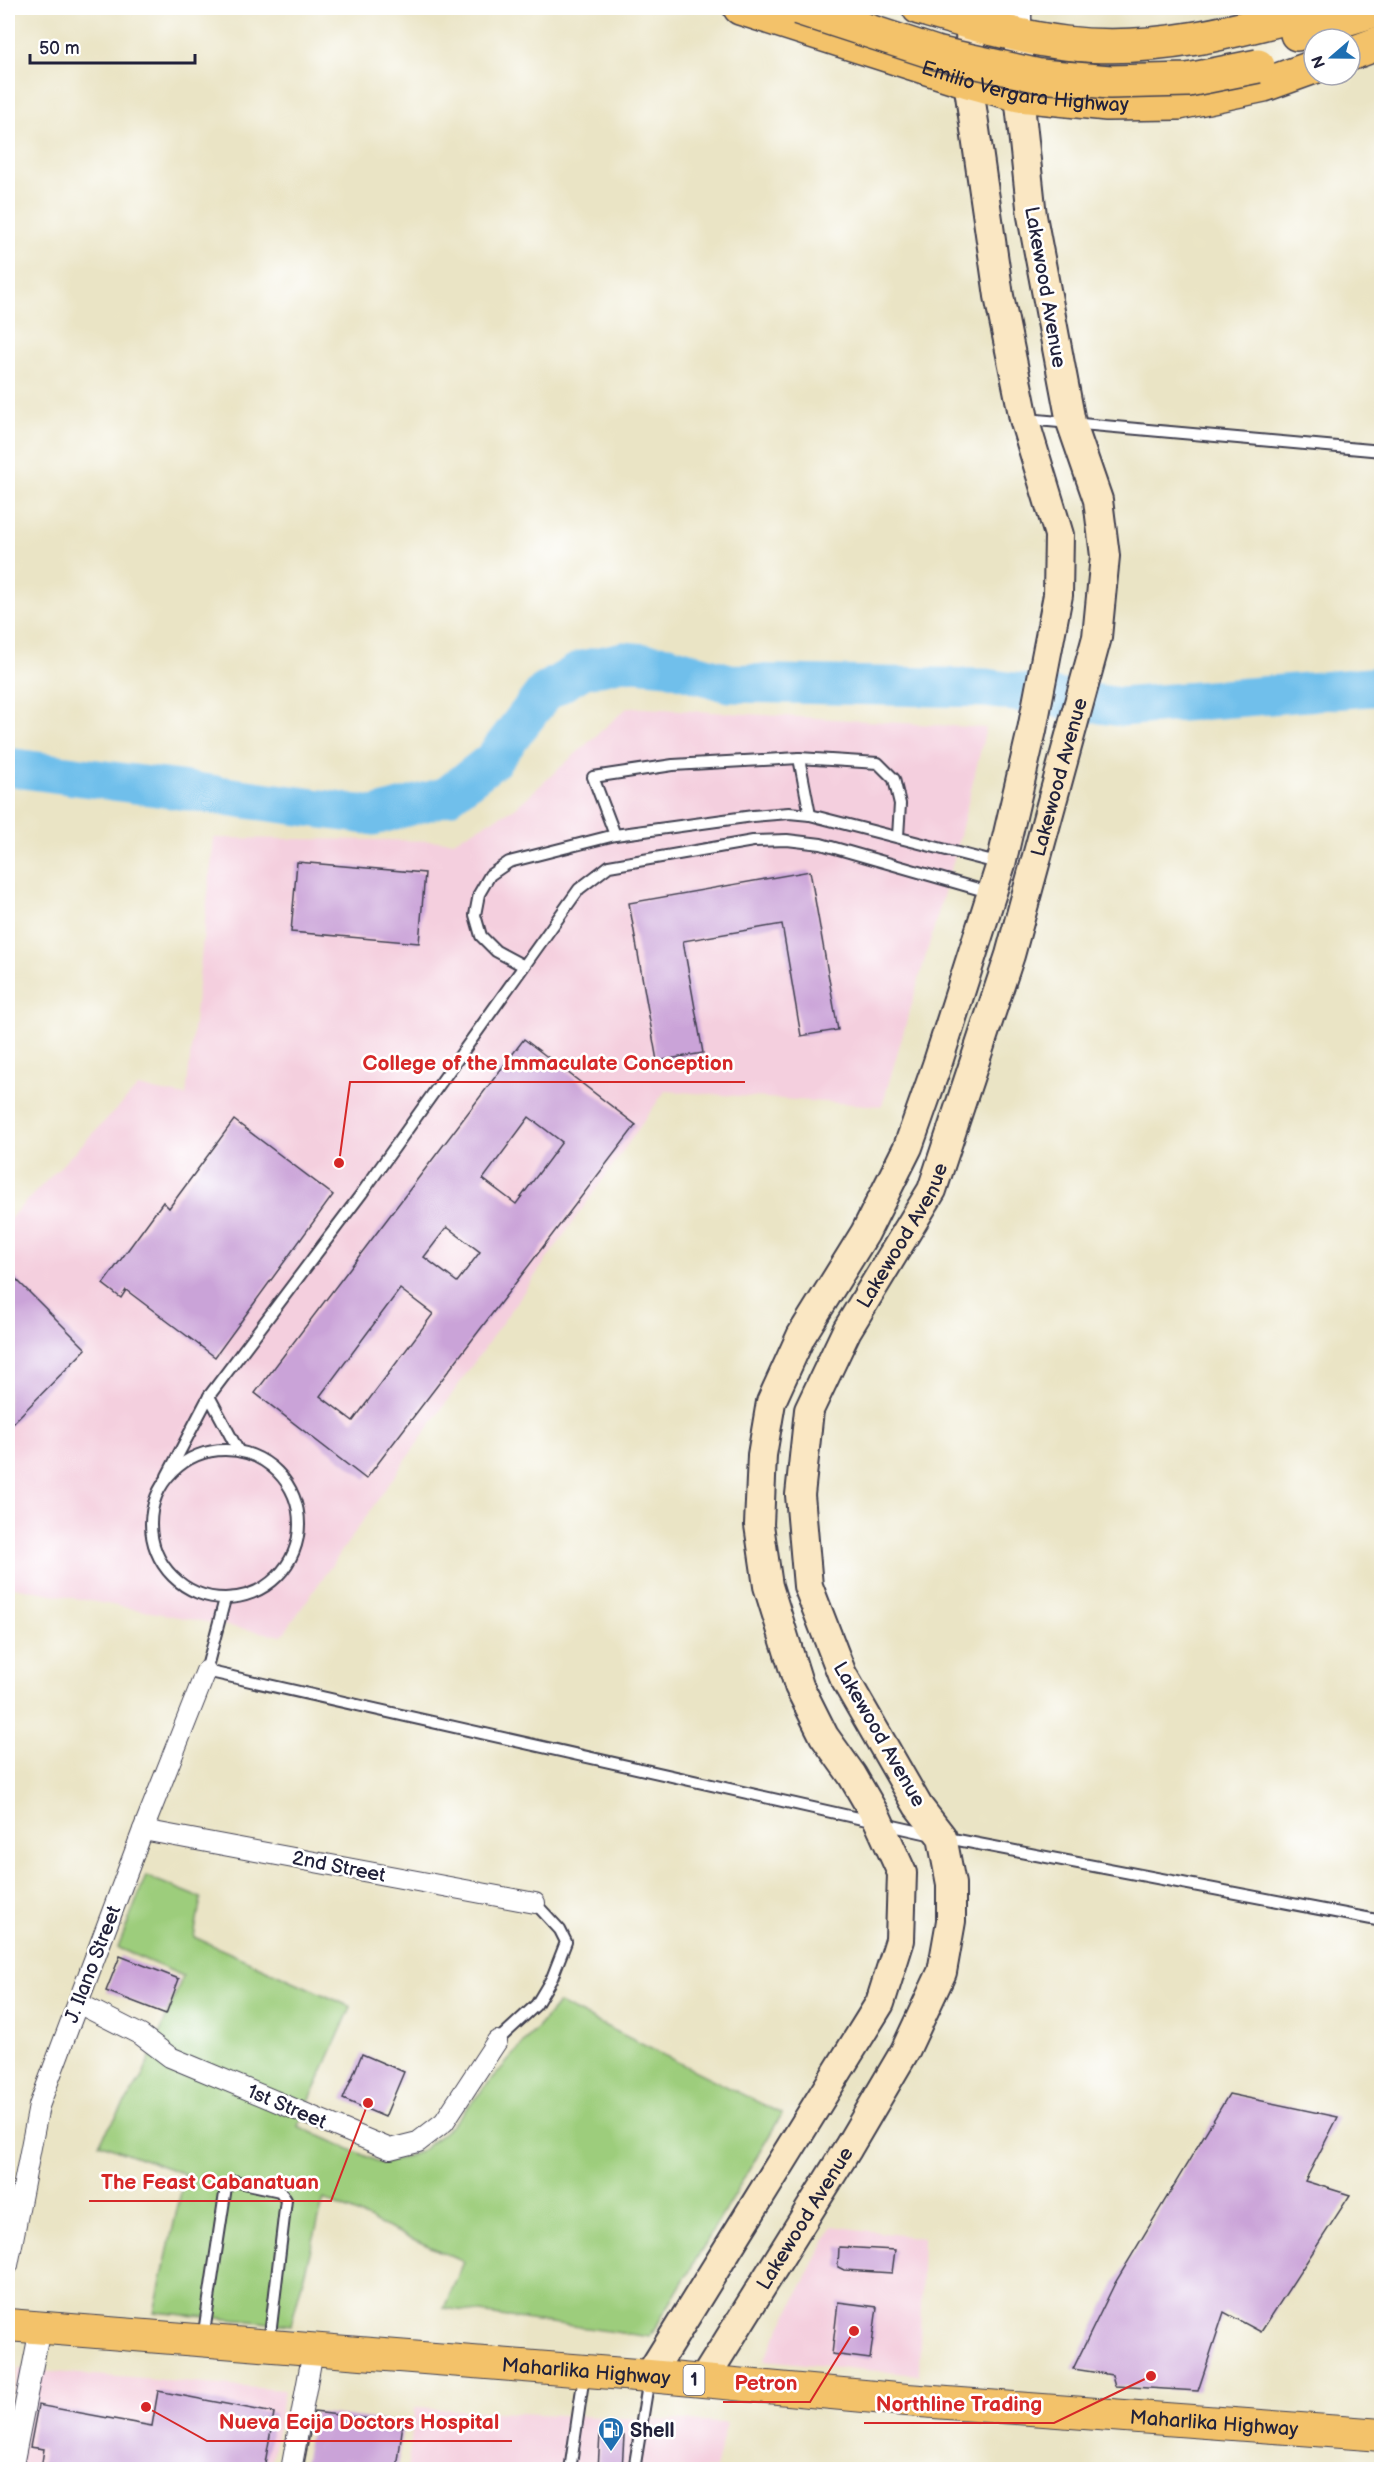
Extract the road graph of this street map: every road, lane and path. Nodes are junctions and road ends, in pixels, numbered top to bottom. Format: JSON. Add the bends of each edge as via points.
{"nodes":[{"id":1,"x":740,"y":8,"type":"edge"},
{"id":2,"x":798,"y":8,"type":"edge"},
{"id":3,"x":860,"y":8,"type":"edge"},
{"id":4,"x":919,"y":8,"type":"edge"},
{"id":5,"x":1322,"y":8,"type":"edge"},
{"id":6,"x":1382,"y":8,"type":"edge"},
{"id":7,"x":971,"y":15,"type":"edge"},
{"id":8,"x":1019,"y":21,"type":"edge"},
{"id":9,"x":1382,"y":23,"type":"edge"},
{"id":10,"x":1362,"y":30,"type":"edge"},
{"id":11,"x":1382,"y":42,"type":"edge"},
{"id":12,"x":1302,"y":48,"type":"edge"},
{"id":13,"x":1362,"y":50,"type":"edge"},
{"id":14,"x":1256,"y":57,"type":"junction"},
{"id":15,"x":1302,"y":71,"type":"edge"},
{"id":16,"x":968,"y":81,"type":"junction"},
{"id":17,"x":1019,"y":95,"type":"junction"},
{"id":18,"x":1024,"y":419,"type":"junction"},
{"id":19,"x":1071,"y":422,"type":"junction"},
{"id":20,"x":1382,"y":451,"type":"edge"},
{"id":21,"x":799,"y":758,"type":"junction"},
{"id":22,"x":810,"y":814,"type":"junction"},
{"id":23,"x":615,"y":835,"type":"junction"},
{"id":24,"x":898,"y":836,"type":"junction"},
{"id":25,"x":1001,"y":864,"type":"junction"},
{"id":26,"x":993,"y":893,"type":"junction"},
{"id":27,"x":522,"y":965,"type":"junction"},
{"id":28,"x":209,"y":1396,"type":"junction"},
{"id":29,"x":238,"y":1450,"type":"junction"},
{"id":30,"x":167,"y":1476,"type":"junction"},
{"id":31,"x":225,"y":1599,"type":"junction"},
{"id":32,"x":206,"y":1671,"type":"junction"},
{"id":33,"x":878,"y":1820,"type":"junction"},
{"id":34,"x":143,"y":1830,"type":"junction"},
{"id":35,"x":942,"y":1837,"type":"junction"},
{"id":36,"x":535,"y":1903,"type":"joint"},
{"id":37,"x":1382,"y":1921,"type":"edge"},
{"id":38,"x":78,"y":2003,"type":"junction"},
{"id":39,"x":497,"y":2041,"type":"joint"},
{"id":40,"x":8,"y":2265,"type":"edge"},
{"id":41,"x":8,"y":2325,"type":"edge"},
{"id":42,"x":40,"y":2329,"type":"junction"},
{"id":43,"x":203,"y":2342,"type":"junction"},
{"id":44,"x":269,"y":2347,"type":"junction"},
{"id":45,"x":314,"y":2350,"type":"junction"},
{"id":46,"x":584,"y":2372,"type":"junction"},
{"id":47,"x":649,"y":2376,"type":"junction"},
{"id":48,"x":703,"y":2381,"type":"junction"},
{"id":49,"x":1382,"y":2435,"type":"edge"},
{"id":50,"x":12,"y":2469,"type":"edge"},
{"id":51,"x":291,"y":2469,"type":"edge"},
{"id":52,"x":570,"y":2469,"type":"edge"},
{"id":53,"x":634,"y":2469,"type":"edge"}],
"edges":[{"from":1,"to":16,"type":"highway","name":"Emilio Vergara Highway"},
{"from":2,"to":14,"type":"highway","name":"Emilio Vergara Highway","bridge":true,"via":[[936,53],[1040,76],[1110,82],[1188,80]]},
{"from":3,"to":14,"type":"highway","name":"Emilio Vergara Highway","via":[[940,34],[1044,57],[1114,63]]},
{"from":4,"to":7,"type":"highway"},
{"from":5,"to":8,"type":"highway","via":[[1180,42],[1113,45],[1066,43]]},
{"from":6,"to":14,"type":"highway","name":"Emilio Vergara Highway"},
{"from":7,"to":8,"type":"highway"},
{"from":7,"to":16,"type":"main road","name":"Lakewood Avenue"},
{"from":8,"to":17,"type":"main road","name":"Lakewood Avenue"},
{"from":9,"to":10,"type":"highway"},
{"from":11,"to":13,"type":"highway"},
{"from":12,"to":14,"type":"highway","name":"Emilio Vergara Highway"},
{"from":15,"to":17,"type":"highway","name":"Emilio Vergara Highway","via":[[1264,85],[1179,103],[1107,104]]},
{"from":16,"to":17,"type":"highway","name":"Emilio Vergara Highway"},
{"from":16,"to":18,"type":"main road","name":"Lakewood Avenue","via":[[999,296]]},
{"from":17,"to":19,"type":"main road","name":"Lakewood Avenue","via":[[1032,216]]},
{"from":18,"to":19,"type":"lane"},
{"from":18,"to":25,"type":"main road","name":"Lakewood Avenue","via":[[1059,535],[1058,595]]},
{"from":19,"to":20,"type":"lane"},
{"from":19,"to":35,"type":"main road","name":"Lakewood Avenue","via":[[1098,500],[1105,556],[1097,637],[1010,955],[932,1190],[847,1330],[809,1410],[800,1495],[808,1586],[842,1674],[918,1806]]},
{"from":21,"to":22,"type":"lane"},
{"from":21,"to":23,"type":"lane","via":[[673,765],[593,777]]},
{"from":21,"to":24,"type":"lane","via":[[878,763],[894,779],[900,804]]},
{"from":22,"to":23,"type":"lane","via":[[753,816]]},
{"from":22,"to":24,"type":"lane"},
{"from":23,"to":27,"type":"lane","via":[[509,862],[490,875],[479,894],[475,915],[481,936],[496,951]]},
{"from":24,"to":25,"type":"lane"},
{"from":25,"to":26,"type":"main road","name":"Lakewood Avenue"},
{"from":26,"to":27,"type":"lane","via":[[821,843],[753,841],[609,866],[579,889]]},
{"from":26,"to":33,"type":"main road","name":"Lakewood Avenue","via":[[908,1147],[865,1233],[801,1336],[771,1401],[762,1455],[759,1525],[768,1586],[796,1675],[824,1736]]},
{"from":27,"to":28,"type":"lane","via":[[362,1193]]},
{"from":28,"to":29,"type":"lane"},
{"from":28,"to":30,"type":"lane"},
{"from":29,"to":30,"type":"lane","via":[[212,1450],[187,1459]]},
{"from":29,"to":31,"type":"lane","via":[[264,1460],[285,1479],[297,1503],[300,1531],[292,1558],[276,1580],[252,1594]]},
{"from":30,"to":31,"type":"lane","via":[[155,1497],[151,1521],[153,1544],[160,1559],[180,1584],[201,1595]]},
{"from":31,"to":32,"type":"lane"},
{"from":32,"to":33,"type":"lane"},
{"from":32,"to":34,"type":"street","name":"J. Ilano Street"},
{"from":33,"to":35,"type":"lane"},
{"from":33,"to":47,"type":"main road","name":"Lakewood Avenue","via":[[902,1873],[900,1940],[880,2003]]},
{"from":34,"to":36,"type":"street","name":"2nd Street"},
{"from":34,"to":38,"type":"street","name":"J. Ilano Street"},
{"from":35,"to":37,"type":"lane"},
{"from":35,"to":48,"type":"main road","name":"Lakewood Avenue","via":[[951,1884],[951,1921],[942,1972],[900,2061]]},
{"from":36,"to":39,"type":"lane","via":[[566,1942],[536,2005]]},
{"from":38,"to":39,"type":"street","name":"1st Street","via":[[141,2035],[170,2057],[390,2150],[418,2142],[444,2122]]},
{"from":38,"to":40,"type":"street","name":"J. Ilano Street","via":[[39,2106]]},
{"from":41,"to":42,"type":"main road","name":"Maharlika Highway","number":"1"},
{"from":42,"to":43,"type":"main road","name":"Maharlika Highway","number":"1"},
{"from":42,"to":50,"type":"street"},
{"from":43,"to":44,"type":"main road","name":"Maharlika Highway","number":"1"},
{"from":43,"to":44,"type":"lane","via":[[226,2187],[234,2181],[280,2191],[286,2200]]},
{"from":44,"to":45,"type":"main road","name":"Maharlika Highway","number":"1"},
{"from":45,"to":46,"type":"main road","name":"Maharlika Highway","number":"1"},
{"from":45,"to":51,"type":"street"},
{"from":46,"to":47,"type":"main road","name":"Maharlika Highway","number":"1"},
{"from":46,"to":52,"type":"lane"},
{"from":47,"to":48,"type":"main road","name":"Maharlika Highway","number":"1"},
{"from":47,"to":53,"type":"lane"},
{"from":48,"to":49,"type":"main road","name":"Maharlika Highway","number":"1"}]}
